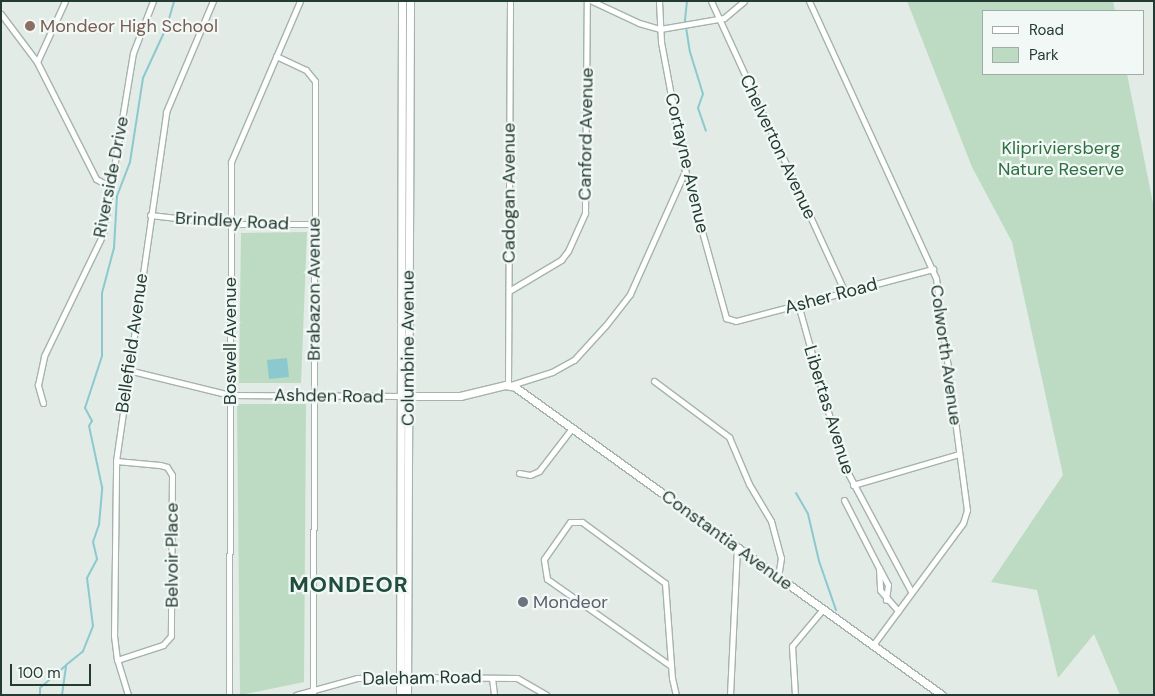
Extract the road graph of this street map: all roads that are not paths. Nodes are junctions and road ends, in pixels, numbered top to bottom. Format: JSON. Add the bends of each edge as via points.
{"nodes":[{"id":1,"x":65,"y":1,"type":"edge"},
{"id":2,"x":153,"y":1,"type":"edge"},
{"id":3,"x":213,"y":1,"type":"edge"},
{"id":4,"x":300,"y":1,"type":"edge"},
{"id":5,"x":402,"y":1,"type":"edge"},
{"id":6,"x":410,"y":1,"type":"edge"},
{"id":7,"x":510,"y":1,"type":"edge"},
{"id":8,"x":587,"y":1,"type":"edge"},
{"id":9,"x":592,"y":1,"type":"edge"},
{"id":10,"x":659,"y":1,"type":"edge"},
{"id":11,"x":711,"y":1,"type":"edge"},
{"id":12,"x":744,"y":1,"type":"edge"},
{"id":13,"x":809,"y":1,"type":"edge"},
{"id":14,"x":1,"y":14,"type":"edge"},
{"id":15,"x":720,"y":20,"type":"junction"},
{"id":16,"x":660,"y":29,"type":"junction"},
{"id":17,"x":276,"y":56,"type":"junction"},
{"id":18,"x":37,"y":62,"type":"junction"},
{"id":19,"x":405,"y":99,"type":"junction"},
{"id":20,"x":685,"y":170,"type":"junction"},
{"id":21,"x":111,"y":186,"type":"junction"},
{"id":22,"x":150,"y":215,"type":"junction"},
{"id":23,"x":230,"y":224,"type":"junction"},
{"id":24,"x":314,"y":224,"type":"junction"},
{"id":25,"x":933,"y":269,"type":"junction"},
{"id":26,"x":509,"y":291,"type":"junction"},
{"id":27,"x":845,"y":292,"type":"junction"},
{"id":28,"x":798,"y":304,"type":"junction"},
{"id":29,"x":730,"y":321,"type":"joint"},
{"id":30,"x":128,"y":370,"type":"junction"},
{"id":31,"x":654,"y":381,"type":"dead end"},
{"id":32,"x":510,"y":385,"type":"junction"},
{"id":33,"x":230,"y":395,"type":"junction"},
{"id":34,"x":315,"y":395,"type":"junction"},
{"id":35,"x":404,"y":396,"type":"junction"},
{"id":36,"x":43,"y":402,"type":"dead end"},
{"id":37,"x":572,"y":428,"type":"junction"},
{"id":38,"x":959,"y":454,"type":"junction"},
{"id":39,"x":116,"y":461,"type":"junction"},
{"id":40,"x":519,"y":473,"type":"dead end"},
{"id":41,"x":853,"y":485,"type":"junction"},
{"id":42,"x":844,"y":500,"type":"dead end"},
{"id":43,"x":737,"y":547,"type":"junction"},
{"id":44,"x":878,"y":568,"type":"junction"},
{"id":45,"x":778,"y":576,"type":"junction"},
{"id":46,"x":912,"y":591,"type":"junction"},
{"id":47,"x":886,"y":600,"type":"junction"},
{"id":48,"x":823,"y":609,"type":"junction"},
{"id":49,"x":898,"y":611,"type":"junction"},
{"id":50,"x":873,"y":645,"type":"junction"},
{"id":51,"x":117,"y":660,"type":"junction"},
{"id":52,"x":671,"y":666,"type":"junction"},
{"id":53,"x":404,"y":678,"type":"junction"},
{"id":54,"x":492,"y":678,"type":"junction"},
{"id":55,"x":313,"y":692,"type":"edge"},
{"id":56,"x":128,"y":695,"type":"edge"},
{"id":57,"x":229,"y":695,"type":"edge"},
{"id":58,"x":296,"y":695,"type":"edge"},
{"id":59,"x":400,"y":695,"type":"edge"},
{"id":60,"x":407,"y":695,"type":"edge"},
{"id":61,"x":494,"y":695,"type":"edge"},
{"id":62,"x":546,"y":695,"type":"edge"},
{"id":63,"x":676,"y":695,"type":"edge"},
{"id":64,"x":730,"y":695,"type":"edge"},
{"id":65,"x":796,"y":695,"type":"edge"},
{"id":66,"x":942,"y":695,"type":"edge"}],
"edges":[{"from":1,"to":18,"type":"street"},
{"from":2,"to":21,"type":"street","name":"Riverside Drive","via":[[134,53]]},
{"from":3,"to":22,"type":"street","name":"Bellefield Avenue","via":[[168,105]]},
{"from":4,"to":17,"type":"street","name":"Boswell Avenue"},
{"from":5,"to":19,"type":"main road","name":"Columbine Avenue"},
{"from":6,"to":19,"type":"main road","name":"Columbine Avenue"},
{"from":7,"to":26,"type":"street","name":"Cadogan Avenue"},
{"from":8,"to":26,"type":"street","name":"Canford Avenue","via":[[585,213],[561,260]]},
{"from":9,"to":16,"type":"street"},
{"from":10,"to":16,"type":"street","name":"Cortayne Avenue"},
{"from":11,"to":15,"type":"street","name":"Chelverton Avenue"},
{"from":12,"to":15,"type":"street","via":[[730,16]]},
{"from":13,"to":25,"type":"street","name":"Colworth Avenue"},
{"from":14,"to":18,"type":"street"},
{"from":15,"to":16,"type":"street"},
{"from":15,"to":27,"type":"street","name":"Chelverton Avenue"},
{"from":16,"to":20,"type":"street","name":"Cortayne Avenue"},
{"from":17,"to":23,"type":"street","name":"Boswell Avenue","via":[[232,156]]},
{"from":17,"to":24,"type":"street","name":"Brabazon Avenue","via":[[306,70],[315,80]]},
{"from":18,"to":21,"type":"street","via":[[96,179]]},
{"from":19,"to":35,"type":"main road","name":"Columbine Avenue"},
{"from":20,"to":29,"type":"street","name":"Cortayne Avenue","via":[[723,312]]},
{"from":20,"to":32,"type":"street","name":"Ashden Road","via":[[630,294],[606,325],[574,360],[552,372]]},
{"from":21,"to":36,"type":"street","name":"Riverside Drive","via":[[101,240],[44,356],[38,385]]},
{"from":22,"to":23,"type":"street","name":"Brindley Road"},
{"from":22,"to":30,"type":"street","name":"Bellefield Avenue"},
{"from":23,"to":24,"type":"street","name":"Brindley Road"},
{"from":23,"to":33,"type":"street","name":"Boswell Avenue"},
{"from":24,"to":34,"type":"street","name":"Brabazon Avenue"},
{"from":25,"to":27,"type":"street","name":"Asher Road"},
{"from":25,"to":38,"type":"street","name":"Colworth Avenue","via":[[939,290]]},
{"from":26,"to":32,"type":"street","name":"Cadogan Avenue"},
{"from":27,"to":28,"type":"street","name":"Asher Road"},
{"from":28,"to":29,"type":"street","name":"Asher Road"},
{"from":28,"to":41,"type":"street","name":"Libertas Avenue","via":[[839,454]]},
{"from":30,"to":33,"type":"street","name":"Ashden Road"},
{"from":30,"to":39,"type":"street","name":"Bellefield Avenue"},
{"from":31,"to":45,"type":"street","via":[[729,437],[771,521],[782,558]]},
{"from":32,"to":35,"type":"main road","name":"Ashden Road","via":[[460,396]]},
{"from":32,"to":37,"type":"main road","name":"Constantia Avenue"},
{"from":33,"to":34,"type":"street","name":"Ashden Road"},
{"from":33,"to":57,"type":"street","name":"Boswell Avenue"},
{"from":34,"to":35,"type":"street","name":"Ashden Road"},
{"from":34,"to":55,"type":"street","name":"Brabazon Avenue"},
{"from":35,"to":53,"type":"main road","name":"Columbine Avenue"},
{"from":37,"to":40,"type":"street","via":[[539,471],[530,475]]},
{"from":37,"to":43,"type":"main road","name":"Constantia Avenue"},
{"from":38,"to":41,"type":"street"},
{"from":38,"to":46,"type":"street","name":"Colworth Avenue","via":[[967,514]]},
{"from":39,"to":51,"type":"street","name":"Bellefield Avenue","via":[[114,636]]},
{"from":39,"to":51,"type":"street","name":"Belvoir Place","via":[[160,465],[167,467],[172,475],[171,636],[163,645]]},
{"from":41,"to":46,"type":"street","name":"Libertas Avenue"},
{"from":42,"to":44,"type":"street"},
{"from":43,"to":45,"type":"main road","name":"Constantia Avenue"},
{"from":43,"to":64,"type":"street"},
{"from":44,"to":47,"type":"street","via":[[880,590]]},
{"from":44,"to":47,"type":"street","via":[[888,585]]},
{"from":45,"to":48,"type":"main road","name":"Constantia Avenue"},
{"from":46,"to":49,"type":"street","name":"Colworth Avenue"},
{"from":47,"to":49,"type":"street"},
{"from":48,"to":50,"type":"main road","name":"Constantia Avenue"},
{"from":48,"to":65,"type":"street","via":[[792,646]]},
{"from":49,"to":50,"type":"street","name":"Colworth Avenue"},
{"from":50,"to":66,"type":"main road","name":"Constantia Avenue"},
{"from":51,"to":56,"type":"street","name":"Bellefield Avenue"},
{"from":52,"to":52,"type":"street","via":[[667,590],[660,578],[578,520],[570,522],[544,565],[550,582]]},
{"from":52,"to":63,"type":"street"},
{"from":53,"to":54,"type":"street","name":"Daleham Road"},
{"from":53,"to":55,"type":"street","name":"Daleham Road","via":[[357,678]]},
{"from":53,"to":59,"type":"main road","name":"Columbine Avenue"},
{"from":53,"to":60,"type":"main road","name":"Columbine Avenue"},
{"from":54,"to":61,"type":"street"},
{"from":54,"to":62,"type":"street","name":"Daleham Road","via":[[521,679]]},
{"from":55,"to":58,"type":"street","name":"Daleham Road"}]}
